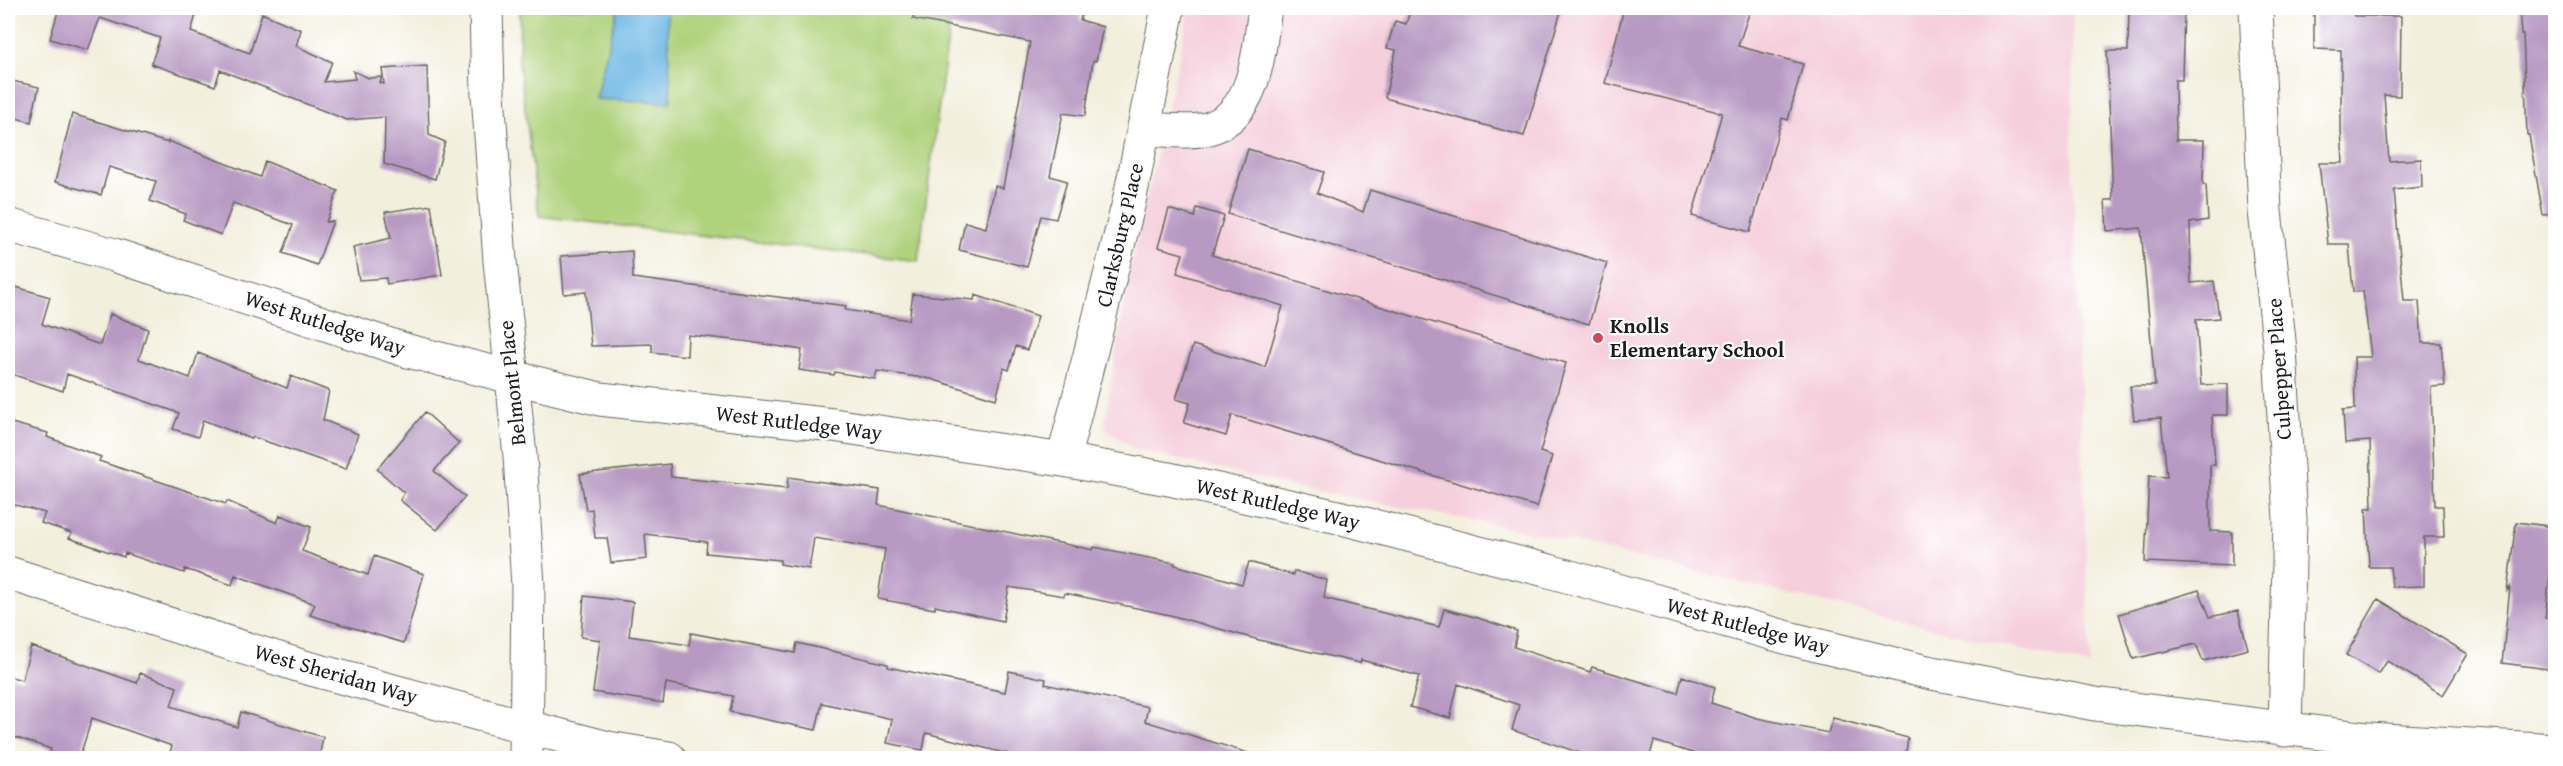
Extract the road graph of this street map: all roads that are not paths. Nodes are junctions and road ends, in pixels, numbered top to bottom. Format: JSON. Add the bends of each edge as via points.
{"nodes":[{"id":1,"x":486,"y":8,"type":"edge"},
{"id":2,"x":1168,"y":8,"type":"edge"},
{"id":3,"x":1264,"y":8,"type":"edge"},
{"id":4,"x":2256,"y":8,"type":"edge"},
{"id":5,"x":1144,"y":129,"type":"junction"},
{"id":6,"x":8,"y":225,"type":"edge"},
{"id":7,"x":512,"y":378,"type":"junction"},
{"id":8,"x":1064,"y":460,"type":"junction"},
{"id":9,"x":8,"y":573,"type":"edge"},
{"id":10,"x":2285,"y":730,"type":"junction"},
{"id":11,"x":527,"y":743,"type":"edge"},
{"id":12,"x":2556,"y":750,"type":"edge"},
{"id":13,"x":669,"y":759,"type":"edge"}],
"edges":[{"from":1,"to":7,"type":"street","name":"Belmont Place","via":[[488,94]]},
{"from":2,"to":5,"type":"street","name":"Clarksburg Place"},
{"from":3,"to":5,"type":"street","via":[[1252,80],[1233,114],[1210,128]]},
{"from":4,"to":10,"type":"street","name":"Culpepper Place","via":[[2265,211],[2280,350],[2290,519]]},
{"from":5,"to":8,"type":"street","name":"Clarksburg Place","via":[[1130,202]]},
{"from":6,"to":7,"type":"street","name":"West Rutledge Way","via":[[114,255],[408,351]]},
{"from":7,"to":8,"type":"street","name":"West Rutledge Way","via":[[600,399],[833,425]]},
{"from":7,"to":11,"type":"street","name":"Belmont Place","via":[[528,586]]},
{"from":8,"to":10,"type":"street","name":"West Rutledge Way","via":[[1338,517],[1927,672],[2094,704]]},
{"from":9,"to":11,"type":"street","name":"West Sheridan Way"},
{"from":10,"to":12,"type":"street","name":"West Rutledge Way"},
{"from":11,"to":13,"type":"street","name":"West Sheridan Way","via":[[608,748]]}]}
